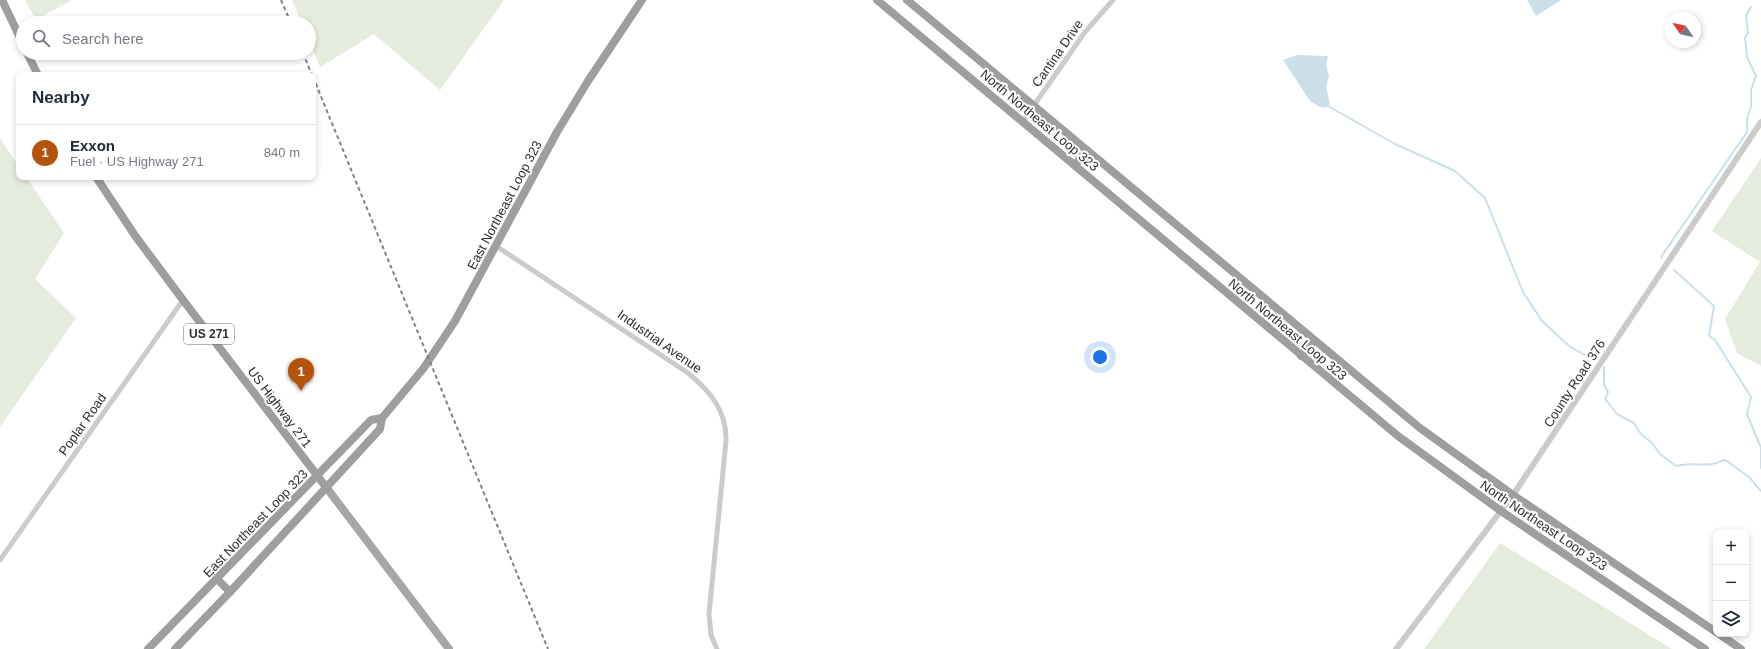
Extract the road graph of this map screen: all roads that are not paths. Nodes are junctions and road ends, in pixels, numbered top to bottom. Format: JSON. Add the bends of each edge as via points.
{"nodes":[{"id":1,"x":2,"y":0,"type":"edge"},
{"id":2,"x":642,"y":0,"type":"edge"},
{"id":3,"x":877,"y":0,"type":"edge"},
{"id":4,"x":907,"y":0,"type":"edge"},
{"id":5,"x":1113,"y":0,"type":"edge"},
{"id":6,"x":16,"y":29,"type":"edge"},
{"id":7,"x":30,"y":60,"type":"edge"},
{"id":8,"x":36,"y":72,"type":"edge"},
{"id":9,"x":1034,"y":105,"type":"junction"},
{"id":10,"x":1023,"y":121,"type":"junction"},
{"id":11,"x":1761,"y":122,"type":"edge"},
{"id":12,"x":1087,"y":150,"type":"junction"},
{"id":13,"x":1075,"y":165,"type":"junction"},
{"id":14,"x":98,"y":180,"type":"edge"},
{"id":15,"x":496,"y":246,"type":"junction"},
{"id":16,"x":183,"y":300,"type":"junction"},
{"id":17,"x":1314,"y":341,"type":"junction"},
{"id":18,"x":1301,"y":356,"type":"junction"},
{"id":19,"x":382,"y":418,"type":"junction"},
{"id":20,"x":318,"y":476,"type":"junction"},
{"id":21,"x":326,"y":487,"type":"junction"},
{"id":22,"x":1513,"y":495,"type":"junction"},
{"id":23,"x":1501,"y":511,"type":"junction"},
{"id":24,"x":0,"y":560,"type":"edge"},
{"id":25,"x":217,"y":579,"type":"junction"},
{"id":26,"x":230,"y":592,"type":"junction"},
{"id":27,"x":1713,"y":630,"type":"edge"},
{"id":28,"x":1723,"y":637,"type":"edge"},
{"id":29,"x":148,"y":649,"type":"edge"},
{"id":30,"x":175,"y":649,"type":"edge"},
{"id":31,"x":449,"y":649,"type":"edge"},
{"id":32,"x":717,"y":649,"type":"edge"},
{"id":33,"x":1396,"y":649,"type":"edge"},
{"id":34,"x":1705,"y":649,"type":"edge"},
{"id":35,"x":1741,"y":649,"type":"edge"}],
"edges":[{"from":1,"to":6,"type":"highway"},
{"from":2,"to":15,"type":"highway","name":"East Northeast Loop 323","via":[[557,132]]},
{"from":3,"to":10,"type":"highway","name":"North Northeast Loop 323"},
{"from":4,"to":9,"type":"highway","name":"North Northeast Loop 323"},
{"from":5,"to":9,"type":"street","name":"Cantina Drive","via":[[1085,32]]},
{"from":7,"to":8,"type":"highway"},
{"from":9,"to":10,"type":"street","name":"Cantina Drive"},
{"from":9,"to":12,"type":"highway","name":"North Northeast Loop 323"},
{"from":10,"to":13,"type":"highway","name":"North Northeast Loop 323"},
{"from":11,"to":22,"type":"street","name":"County Road 376"},
{"from":12,"to":13,"type":"highway"},
{"from":12,"to":17,"type":"highway","name":"North Northeast Loop 323"},
{"from":13,"to":18,"type":"highway","name":"North Northeast Loop 323"},
{"from":14,"to":16,"type":"highway","name":"US Highway 271","number":"US 271"},
{"from":15,"to":19,"type":"highway","name":"East Northeast Loop 323","via":[[441,342]]},
{"from":15,"to":32,"type":"street","name":"Industrial Avenue","via":[[688,373],[707,390],[720,409],[725,424],[726,441],[709,614],[711,635]]},
{"from":16,"to":20,"type":"highway","name":"US Highway 271","number":"US 271"},
{"from":16,"to":24,"type":"street","name":"Poplar Road"},
{"from":17,"to":18,"type":"highway"},
{"from":17,"to":22,"type":"highway","name":"North Northeast Loop 323","via":[[1420,428]]},
{"from":18,"to":23,"type":"highway","name":"North Northeast Loop 323","via":[[1398,436]]},
{"from":19,"to":20,"type":"highway","name":"East Northeast Loop 323","via":[[371,420]]},
{"from":19,"to":21,"type":"highway","name":"East Northeast Loop 323","via":[[380,429]]},
{"from":20,"to":21,"type":"highway","name":"US Highway 271","number":"US 271"},
{"from":20,"to":25,"type":"highway","name":"East Northeast Loop 323"},
{"from":21,"to":26,"type":"highway","name":"East Northeast Loop 323"},
{"from":21,"to":31,"type":"main road","name":"US Highway 271","number":"US 271"},
{"from":22,"to":23,"type":"street","name":"County Road 376"},
{"from":22,"to":27,"type":"highway","name":"North Northeast Loop 323"},
{"from":23,"to":33,"type":"street","name":"County Road 376"},
{"from":23,"to":34,"type":"highway","name":"North Northeast Loop 323"},
{"from":25,"to":26,"type":"highway"},
{"from":25,"to":29,"type":"highway","name":"East Northeast Loop 323"},
{"from":26,"to":30,"type":"highway","name":"East Northeast Loop 323"},
{"from":28,"to":35,"type":"highway"}]}
